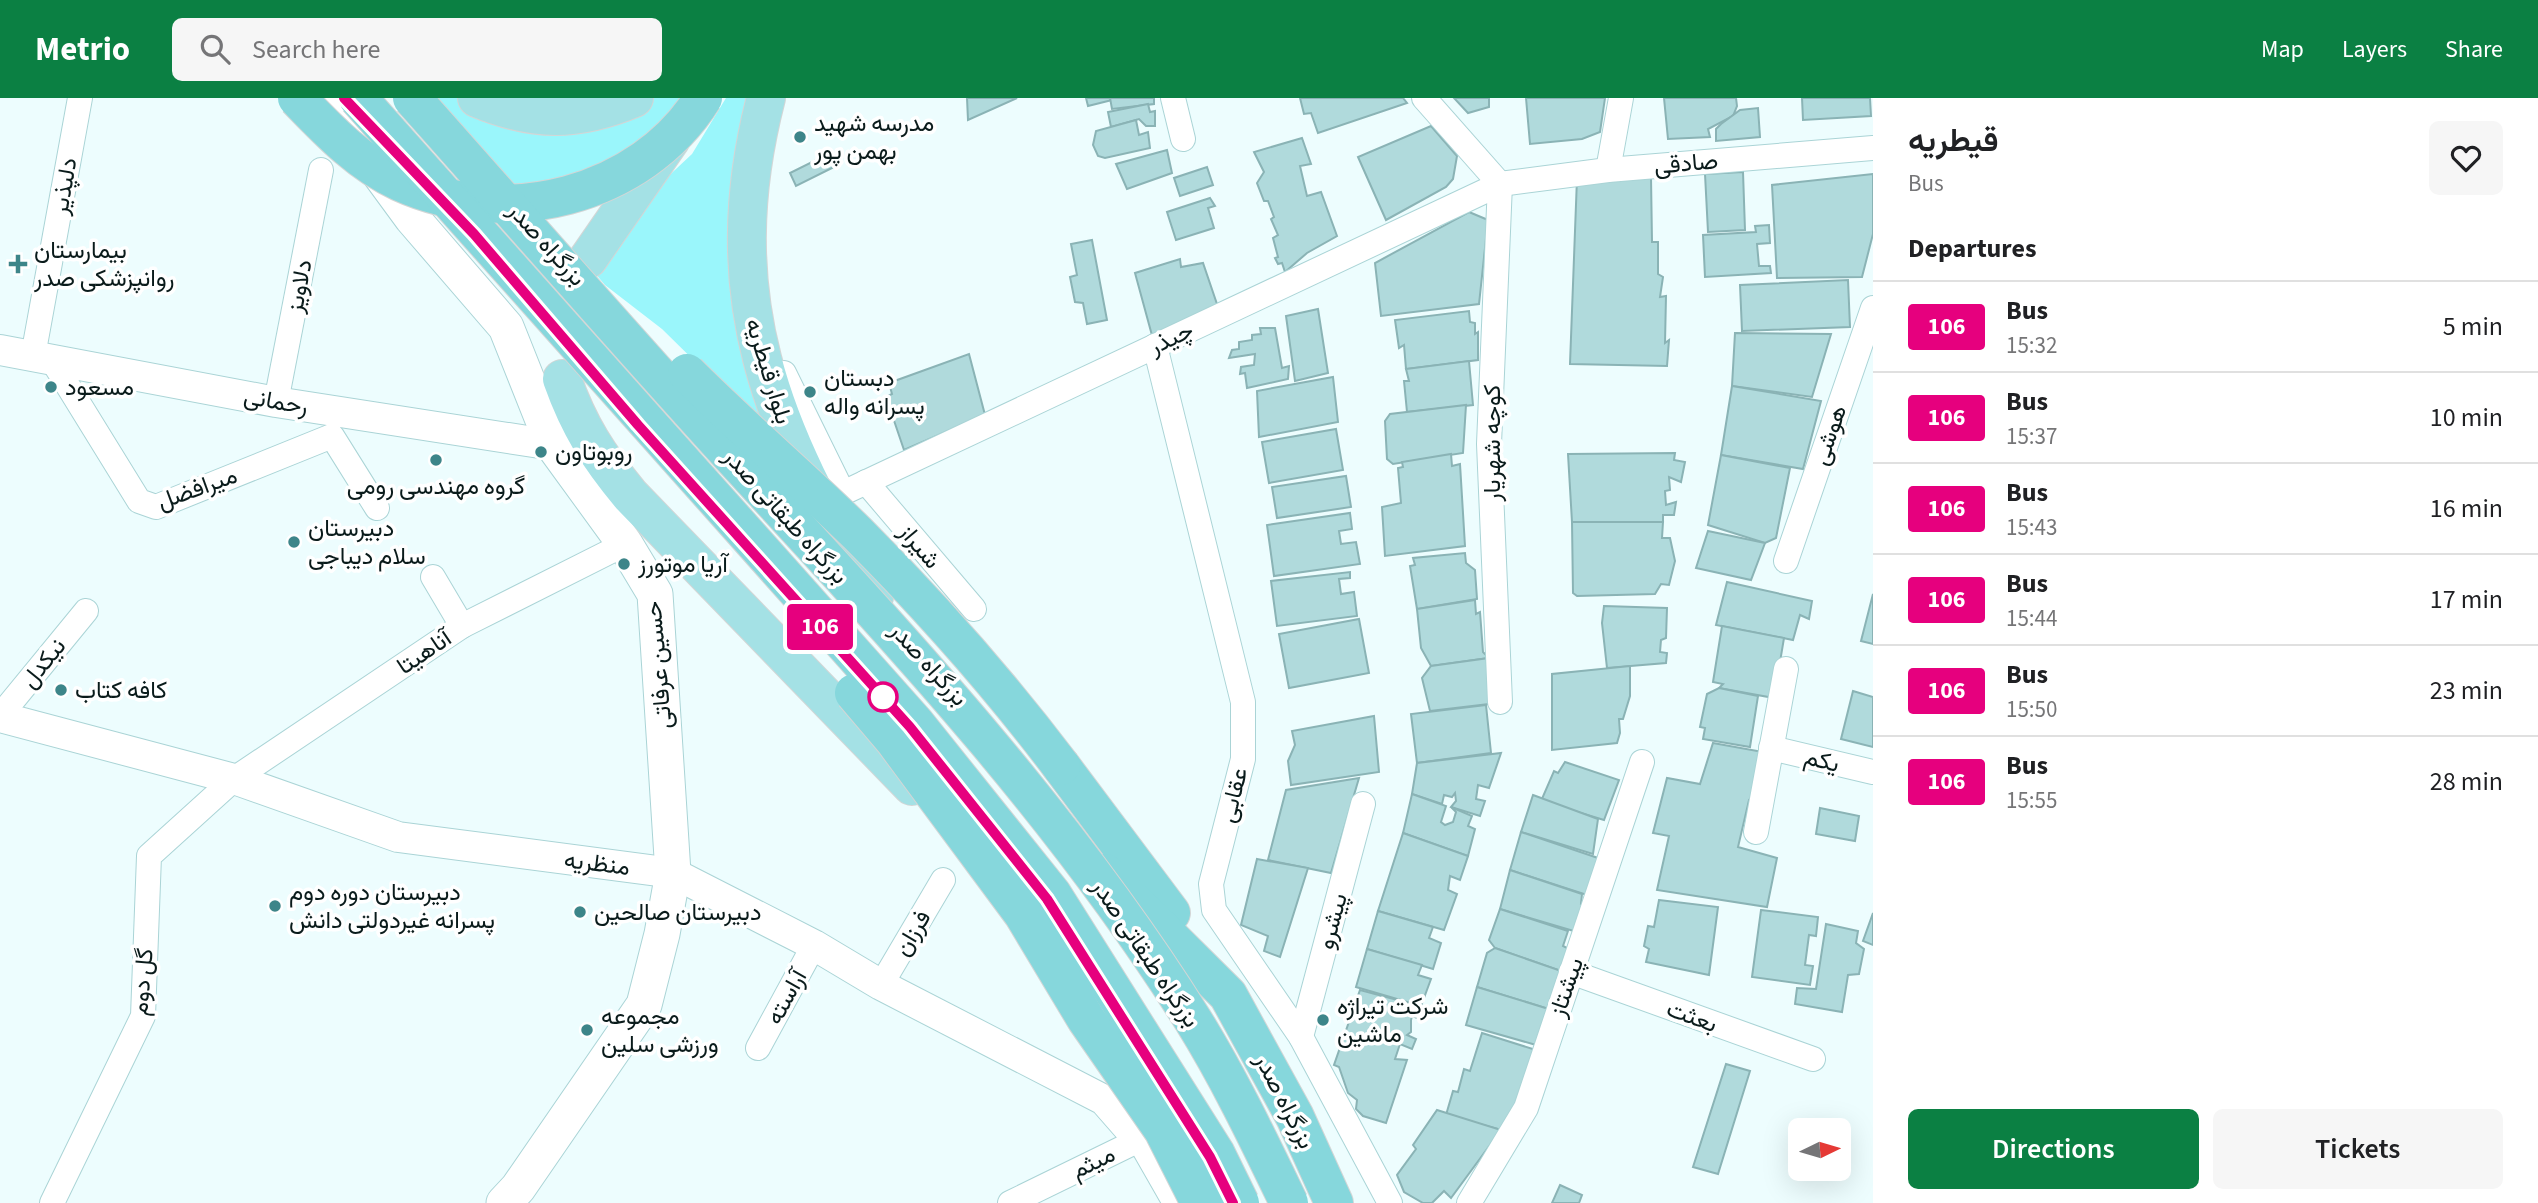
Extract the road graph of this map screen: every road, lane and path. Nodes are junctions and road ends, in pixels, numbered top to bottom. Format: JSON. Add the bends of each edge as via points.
{"nodes":[{"id":1,"x":80,"y":98,"type":"edge"},
{"id":2,"x":297,"y":98,"type":"edge"},
{"id":3,"x":324,"y":98,"type":"edge"},
{"id":4,"x":344,"y":98,"type":"edge"},
{"id":5,"x":358,"y":98,"type":"edge"},
{"id":6,"x":413,"y":98,"type":"edge"},
{"id":7,"x":477,"y":98,"type":"edge"},
{"id":8,"x":634,"y":98,"type":"edge"},
{"id":9,"x":694,"y":98,"type":"edge"},
{"id":10,"x":703,"y":98,"type":"edge"},
{"id":11,"x":766,"y":98,"type":"edge"},
{"id":12,"x":1173,"y":98,"type":"edge"},
{"id":13,"x":1424,"y":98,"type":"edge"},
{"id":14,"x":1621,"y":98,"type":"edge"},
{"id":15,"x":1183,"y":139,"type":"dead end"},
{"id":16,"x":1873,"y":148,"type":"edge"},
{"id":17,"x":321,"y":170,"type":"dead end"},
{"id":18,"x":1608,"y":170,"type":"junction"},
{"id":19,"x":1500,"y":184,"type":"junction"},
{"id":20,"x":746,"y":216,"type":"junction"},
{"id":21,"x":574,"y":261,"type":"junction"},
{"id":22,"x":1873,"y":308,"type":"edge"},
{"id":23,"x":1155,"y":346,"type":"junction"},
{"id":24,"x":0,"y":350,"type":"edge"},
{"id":25,"x":42,"y":358,"type":"junction"},
{"id":26,"x":562,"y":379,"type":"dead end"},
{"id":27,"x":276,"y":402,"type":"junction"},
{"id":28,"x":643,"y":421,"type":"junction"},
{"id":29,"x":553,"y":445,"type":"junction"},
{"id":30,"x":866,"y":482,"type":"junction"},
{"id":31,"x":377,"y":508,"type":"dead end"},
{"id":32,"x":625,"y":544,"type":"junction"},
{"id":33,"x":1786,"y":561,"type":"dead end"},
{"id":34,"x":433,"y":577,"type":"dead end"},
{"id":35,"x":974,"y":609,"type":"dead end"},
{"id":36,"x":86,"y":611,"type":"dead end"},
{"id":37,"x":889,"y":620,"type":"junction"},
{"id":38,"x":462,"y":626,"type":"junction"},
{"id":39,"x":1786,"y":669,"type":"dead end"},
{"id":40,"x":1500,"y":702,"type":"dead end"},
{"id":41,"x":0,"y":717,"type":"edge"},
{"id":42,"x":1771,"y":748,"type":"junction"},
{"id":43,"x":1642,"y":762,"type":"dead end"},
{"id":44,"x":1873,"y":772,"type":"edge"},
{"id":45,"x":234,"y":779,"type":"junction"},
{"id":46,"x":1363,"y":804,"type":"dead end"},
{"id":47,"x":1756,"y":832,"type":"dead end"},
{"id":48,"x":673,"y":873,"type":"junction"},
{"id":49,"x":943,"y":880,"type":"dead end"},
{"id":50,"x":814,"y":945,"type":"junction"},
{"id":51,"x":1572,"y":972,"type":"junction"},
{"id":52,"x":881,"y":985,"type":"junction"},
{"id":53,"x":1228,"y":995,"type":"junction"},
{"id":54,"x":1301,"y":1037,"type":"junction"},
{"id":55,"x":758,"y":1048,"type":"dead end"},
{"id":56,"x":1145,"y":1052,"type":"junction"},
{"id":57,"x":1813,"y":1059,"type":"dead end"},
{"id":58,"x":1139,"y":1140,"type":"junction"},
{"id":59,"x":52,"y":1203,"type":"edge"},
{"id":60,"x":504,"y":1203,"type":"edge"},
{"id":61,"x":1010,"y":1203,"type":"edge"},
{"id":62,"x":1175,"y":1203,"type":"edge"},
{"id":63,"x":1200,"y":1203,"type":"edge"},
{"id":64,"x":1234,"y":1203,"type":"edge"},
{"id":65,"x":1240,"y":1203,"type":"edge"},
{"id":66,"x":1289,"y":1203,"type":"edge"},
{"id":67,"x":1334,"y":1203,"type":"edge"},
{"id":68,"x":1390,"y":1203,"type":"edge"},
{"id":69,"x":1469,"y":1203,"type":"edge"}],
"edges":[{"from":1,"to":25,"type":"street","name":"دلپذیر"},
{"from":2,"to":10,"type":"highway","bridge":true,"via":[[340,143],[397,181],[445,198],[480,204],[531,202],[602,184],[657,152]]},
{"from":3,"to":29,"type":"main road","name":"حسین عرفاتی","via":[[412,218],[506,327]]},
{"from":4,"to":56,"type":"highway","name":"بزرگراه صدر","via":[[474,234],[638,425],[910,727],[1047,899]]},
{"from":5,"to":28,"type":"highway","name":"بزرگراه طبقاتی صدر","bridge":true},
{"from":6,"to":21,"type":"highway","name":"بزرگراه طبقاتی صدر","bridge":true},
{"from":6,"to":37,"type":"highway","name":"بزرگراه صدر"},
{"from":7,"to":8,"type":"main road","via":[[505,110],[542,117],[593,112]]},
{"from":9,"to":21,"type":"main road","via":[[682,122]]},
{"from":11,"to":20,"type":"main road","name":"بلوار قیطریه"},
{"from":12,"to":15,"type":"street"},
{"from":13,"to":19,"type":"street"},
{"from":14,"to":18,"type":"street"},
{"from":16,"to":18,"type":"street","name":"صادقی"},
{"from":17,"to":27,"type":"street","name":"دلاویز"},
{"from":18,"to":19,"type":"street","name":"صادقی"},
{"from":19,"to":23,"type":"street","name":"چیذر"},
{"from":19,"to":40,"type":"street","name":"کوچه شهریار","via":[[1489,444]]},
{"from":20,"to":30,"type":"street","name":"چیذر","via":[[772,344],[794,399],[843,493]]},
{"from":20,"to":37,"type":"main road","name":"بلوار قیطریه","via":[[750,313],[761,362],[796,454],[833,531]]},
{"from":21,"to":53,"type":"highway","bridge":true,"via":[[858,534],[981,665],[1154,888]]},
{"from":21,"to":66,"type":"highway","name":"بزرگراه طبقاتی صدر","bridge":true,"via":[[651,369],[951,695],[1086,864],[1195,1023]]},
{"from":22,"to":33,"type":"street","name":"هوشی"},
{"from":23,"to":30,"type":"street","name":"چیذر"},
{"from":23,"to":54,"type":"street","name":"عقابی","via":[[1243,702],[1243,759],[1211,884],[1214,910]]},
{"from":24,"to":25,"type":"street","name":"رحمانی"},
{"from":25,"to":27,"type":"street","name":"رحمانی"},
{"from":25,"to":31,"type":"street","name":"میرافضل","via":[[146,506],[156,507],[332,436]]},
{"from":26,"to":56,"type":"main road","via":[[575,417],[596,454],[630,495],[1050,928]]},
{"from":27,"to":29,"type":"street","name":"رحمانی"},
{"from":28,"to":63,"type":"highway","bridge":true,"via":[[674,482],[894,740],[1023,914],[1086,1019],[1163,1130]]},
{"from":28,"to":65,"type":"highway","name":"بزرگراه طبقاتی صدر","bridge":true,"via":[[915,723],[1052,894],[1216,1154]]},
{"from":29,"to":32,"type":"main road","name":"حسین عرفاتی"},
{"from":30,"to":35,"type":"street","name":"شیراز"},
{"from":32,"to":38,"type":"street","name":"آناهیتا"},
{"from":32,"to":48,"type":"main road","name":"حسین عرفاتی","via":[[655,594]]},
{"from":34,"to":38,"type":"street"},
{"from":36,"to":41,"type":"street","name":"نیکدل"},
{"from":37,"to":53,"type":"highway","name":"بزرگراه صدر","via":[[956,691],[1091,859]]},
{"from":38,"to":45,"type":"street","name":"آناهیتا"},
{"from":39,"to":42,"type":"street","name":"یکم"},
{"from":41,"to":45,"type":"street","name":"منظریه"},
{"from":42,"to":44,"type":"street","name":"یکم"},
{"from":42,"to":47,"type":"street","name":"یکم"},
{"from":43,"to":51,"type":"street","name":"پیشتاز"},
{"from":45,"to":48,"type":"street","name":"منظریه","via":[[398,836]]},
{"from":45,"to":59,"type":"street","name":"گل دوم","via":[[149,856],[143,1016]]},
{"from":46,"to":54,"type":"street","name":"پیشرو"},
{"from":48,"to":50,"type":"street","name":"منظریه"},
{"from":48,"to":60,"type":"main road","name":"حسین عرفاتی","via":[[643,1005]]},
{"from":49,"to":52,"type":"street","name":"فرزان"},
{"from":50,"to":52,"type":"street","name":"منظریه"},
{"from":50,"to":55,"type":"street","name":"آراسته"},
{"from":51,"to":57,"type":"street","name":"بعثت"},
{"from":51,"to":69,"type":"street","name":"پیشتاز","via":[[1526,1108]]},
{"from":52,"to":58,"type":"street","name":"منظریه","via":[[1104,1100]]},
{"from":53,"to":67,"type":"highway","name":"بزرگراه صدر","via":[[1295,1116]]},
{"from":54,"to":68,"type":"street","name":"عقابی"},
{"from":56,"to":64,"type":"highway","name":"بزرگراه صدر"},
{"from":58,"to":61,"type":"street","name":"میثم"},
{"from":58,"to":62,"type":"street"}]}
